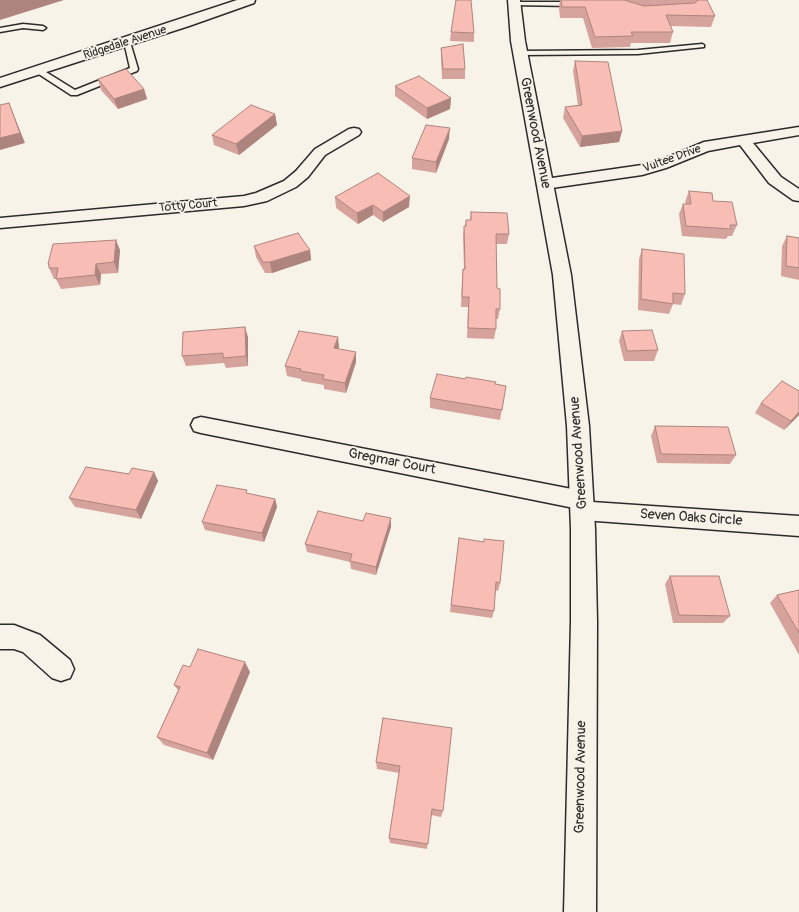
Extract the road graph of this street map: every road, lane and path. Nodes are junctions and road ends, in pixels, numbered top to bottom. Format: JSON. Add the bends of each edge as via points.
{"nodes":[{"id":1,"x":249,"y":0,"type":"edge"},
{"id":2,"x":514,"y":2,"type":"edge"},
{"id":3,"x":578,"y":4,"type":"edge"},
{"id":4,"x":43,"y":28,"type":"dead end"},
{"id":5,"x":0,"y":30,"type":"edge"},
{"id":6,"x":127,"y":42,"type":"junction"},
{"id":7,"x":702,"y":46,"type":"dead end"},
{"id":8,"x":521,"y":53,"type":"junction"},
{"id":9,"x":38,"y":71,"type":"junction"},
{"id":10,"x":0,"y":83,"type":"edge"},
{"id":11,"x":799,"y":131,"type":"edge"},
{"id":12,"x":354,"y":132,"type":"dead end"},
{"id":13,"x":743,"y":140,"type":"junction"},
{"id":14,"x":545,"y":184,"type":"junction"},
{"id":15,"x":799,"y":196,"type":"edge"},
{"id":16,"x":0,"y":223,"type":"edge"},
{"id":17,"x":201,"y":425,"type":"dead end"},
{"id":18,"x":582,"y":506,"type":"junction"},
{"id":19,"x":799,"y":526,"type":"edge"},
{"id":20,"x":0,"y":637,"type":"edge"},
{"id":21,"x":61,"y":669,"type":"dead end"},
{"id":22,"x":580,"y":912,"type":"edge"}],
"edges":[{"from":1,"to":6,"type":"street","name":"Ridgedale Avenue"},
{"from":2,"to":3,"type":"lane"},
{"from":2,"to":8,"type":"street","name":"Greenwood Avenue"},
{"from":4,"to":5,"type":"lane","via":[[23,26]]},
{"from":6,"to":9,"type":"street","name":"Ridgedale Avenue"},
{"from":6,"to":9,"type":"lane","via":[[134,69],[74,93]]},
{"from":7,"to":8,"type":"lane","via":[[638,52]]},
{"from":8,"to":14,"type":"street","name":"Greenwood Avenue"},
{"from":9,"to":10,"type":"street","name":"Ridgedale Avenue"},
{"from":11,"to":13,"type":"street","name":"Vultee Drive"},
{"from":12,"to":16,"type":"street","name":"Totty Court","via":[[320,152],[290,184],[255,199]]},
{"from":13,"to":14,"type":"street","name":"Vultee Drive","via":[[704,147],[642,170]]},
{"from":13,"to":15,"type":"street","via":[[775,180]]},
{"from":14,"to":18,"type":"street","name":"Greenwood Avenue","via":[[562,275],[577,414]]},
{"from":17,"to":18,"type":"street","name":"Gregmar Court"},
{"from":18,"to":19,"type":"street","name":"Seven Oaks Circle"},
{"from":18,"to":22,"type":"street","name":"Greenwood Avenue","via":[[584,622]]},
{"from":20,"to":21,"type":"street","via":[[14,637],[32,643]]}]}
